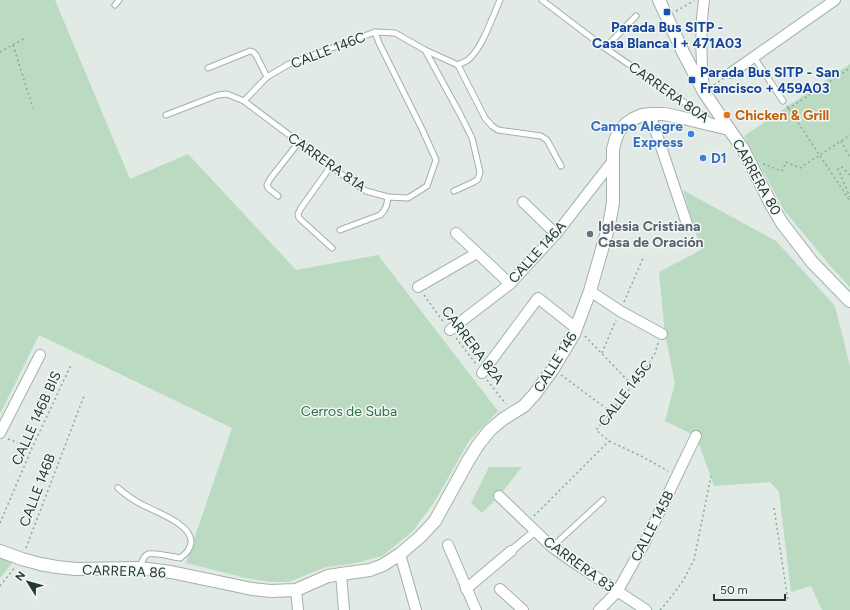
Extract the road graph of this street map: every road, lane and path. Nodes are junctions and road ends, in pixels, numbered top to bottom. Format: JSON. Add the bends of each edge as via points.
{"nodes":[{"id":1,"x":119,"y":0,"type":"edge"},
{"id":2,"x":500,"y":0,"type":"edge"},
{"id":3,"x":542,"y":0,"type":"edge"},
{"id":4,"x":659,"y":0,"type":"edge"},
{"id":5,"x":695,"y":0,"type":"edge"},
{"id":6,"x":704,"y":0,"type":"edge"},
{"id":7,"x":835,"y":0,"type":"edge"},
{"id":8,"x":115,"y":5,"type":"dead end"},
{"id":9,"x":636,"y":16,"type":"dead end"},
{"id":10,"x":666,"y":16,"type":"junction"},
{"id":11,"x":375,"y":32,"type":"junction"},
{"id":12,"x":25,"y":38,"type":"dead end"},
{"id":13,"x":13,"y":44,"type":"junction"},
{"id":14,"x":605,"y":48,"type":"junction"},
{"id":15,"x":425,"y":50,"type":"junction"},
{"id":16,"x":0,"y":52,"type":"edge"},
{"id":17,"x":754,"y":57,"type":"junction"},
{"id":18,"x":458,"y":65,"type":"junction"},
{"id":19,"x":208,"y":68,"type":"dead end"},
{"id":20,"x":850,"y":68,"type":"edge"},
{"id":21,"x":731,"y":73,"type":"joint"},
{"id":22,"x":267,"y":77,"type":"junction"},
{"id":23,"x":704,"y":92,"type":"junction"},
{"id":24,"x":244,"y":101,"type":"junction"},
{"id":25,"x":783,"y":101,"type":"joint"},
{"id":26,"x":33,"y":108,"type":"dead end"},
{"id":27,"x":788,"y":109,"type":"junction"},
{"id":28,"x":650,"y":114,"type":"junction"},
{"id":29,"x":166,"y":115,"type":"dead end"},
{"id":30,"x":724,"y":127,"type":"junction"},
{"id":31,"x":850,"y":135,"type":"edge"},
{"id":32,"x":841,"y":141,"type":"junction"},
{"id":33,"x":299,"y":142,"type":"junction"},
{"id":34,"x":820,"y":156,"type":"junction"},
{"id":35,"x":747,"y":158,"type":"junction"},
{"id":36,"x":850,"y":158,"type":"edge"},
{"id":37,"x":612,"y":162,"type":"junction"},
{"id":38,"x":331,"y":166,"type":"junction"},
{"id":39,"x":561,"y":166,"type":"dead end"},
{"id":40,"x":850,"y":175,"type":"edge"},
{"id":41,"x":454,"y":191,"type":"dead end"},
{"id":42,"x":278,"y":196,"type":"dead end"},
{"id":43,"x":850,"y":197,"type":"edge"},
{"id":44,"x":388,"y":198,"type":"junction"},
{"id":45,"x":850,"y":201,"type":"edge"},
{"id":46,"x":523,"y":202,"type":"dead end"},
{"id":47,"x":687,"y":224,"type":"dead end"},
{"id":48,"x":340,"y":230,"type":"dead end"},
{"id":49,"x":456,"y":233,"type":"dead end"},
{"id":50,"x":556,"y":234,"type":"junction"},
{"id":51,"x":332,"y":248,"type":"dead end"},
{"id":52,"x":477,"y":253,"type":"junction"},
{"id":53,"x":510,"y":284,"type":"junction"},
{"id":54,"x":418,"y":287,"type":"joint"},
{"id":55,"x":590,"y":291,"type":"junction"},
{"id":56,"x":850,"y":301,"type":"edge"},
{"id":57,"x":576,"y":328,"type":"junction"},
{"id":58,"x":450,"y":330,"type":"junction"},
{"id":59,"x":662,"y":334,"type":"joint"},
{"id":60,"x":40,"y":355,"type":"dead end"},
{"id":61,"x":71,"y":365,"type":"dead end"},
{"id":62,"x":553,"y":369,"type":"junction"},
{"id":63,"x":482,"y":372,"type":"junction"},
{"id":64,"x":632,"y":385,"type":"junction"},
{"id":65,"x":84,"y":396,"type":"dead end"},
{"id":66,"x":611,"y":412,"type":"junction"},
{"id":67,"x":513,"y":414,"type":"junction"},
{"id":68,"x":3,"y":436,"type":"edge"},
{"id":69,"x":696,"y":436,"type":"dead end"},
{"id":70,"x":609,"y":441,"type":"junction"},
{"id":71,"x":32,"y":448,"type":"junction"},
{"id":72,"x":677,"y":475,"type":"junction"},
{"id":73,"x":711,"y":476,"type":"dead end"},
{"id":74,"x":118,"y":488,"type":"dead end"},
{"id":75,"x":499,"y":496,"type":"dead end"},
{"id":76,"x":603,"y":500,"type":"dead end"},
{"id":77,"x":774,"y":508,"type":"dead end"},
{"id":78,"x":0,"y":523,"type":"edge"},
{"id":79,"x":527,"y":523,"type":"junction"},
{"id":80,"x":535,"y":531,"type":"junction"},
{"id":81,"x":448,"y":545,"type":"dead end"},
{"id":82,"x":552,"y":547,"type":"junction"},
{"id":83,"x":0,"y":551,"type":"edge"},
{"id":84,"x":511,"y":551,"type":"joint"},
{"id":85,"x":400,"y":554,"type":"junction"},
{"id":86,"x":22,"y":559,"type":"junction"},
{"id":87,"x":140,"y":568,"type":"junction"},
{"id":88,"x":341,"y":574,"type":"junction"},
{"id":89,"x":0,"y":586,"type":"edge"},
{"id":90,"x":466,"y":589,"type":"junction"},
{"id":91,"x":500,"y":589,"type":"dead end"},
{"id":92,"x":296,"y":590,"type":"junction"},
{"id":93,"x":617,"y":592,"type":"junction"},
{"id":94,"x":788,"y":601,"type":"dead end"},
{"id":95,"x":298,"y":610,"type":"edge"},
{"id":96,"x":344,"y":610,"type":"edge"},
{"id":97,"x":415,"y":610,"type":"edge"},
{"id":98,"x":476,"y":610,"type":"edge"},
{"id":99,"x":523,"y":610,"type":"edge"},
{"id":100,"x":599,"y":610,"type":"edge"},
{"id":101,"x":646,"y":610,"type":"edge"},
{"id":102,"x":660,"y":610,"type":"edge"}],
"edges":[{"from":1,"to":8,"type":"lane"},
{"from":2,"to":18,"type":"lane","via":[[476,52]]},
{"from":3,"to":14,"type":"lane","name":"CARRERA 80A"},
{"from":4,"to":10,"type":"street","name":"CARRERA 80"},
{"from":5,"to":10,"type":"path"},
{"from":6,"to":23,"type":"street"},
{"from":7,"to":17,"type":"street"},
{"from":9,"to":14,"type":"lane"},
{"from":10,"to":23,"type":"street","name":"CARRERA 80"},
{"from":11,"to":15,"type":"lane","name":"CALLE 146C","via":[[395,33]]},
{"from":11,"to":22,"type":"lane","name":"CALLE 146C","via":[[289,64]]},
{"from":11,"to":44,"type":"lane","name":"CARRERA 81A","via":[[436,160],[426,186],[408,198]]},
{"from":12,"to":13,"type":"path"},
{"from":13,"to":16,"type":"path"},
{"from":13,"to":26,"type":"path"},
{"from":14,"to":30,"type":"lane","name":"CARRERA 80A"},
{"from":15,"to":18,"type":"lane","name":"CALLE 146C"},
{"from":15,"to":41,"type":"lane","via":[[472,138],[480,172],[474,182]]},
{"from":17,"to":21,"type":"street"},
{"from":17,"to":25,"type":"lane"},
{"from":18,"to":39,"type":"lane","via":[[485,118],[492,126],[498,130],[541,136],[547,140]]},
{"from":19,"to":22,"type":"lane","via":[[250,51],[256,55]]},
{"from":20,"to":27,"type":"path"},
{"from":21,"to":23,"type":"path"},
{"from":22,"to":24,"type":"lane","name":"CALLE 146C"},
{"from":23,"to":30,"type":"street","name":"CARRERA 80"},
{"from":24,"to":29,"type":"lane","name":"CARRERA 81A","via":[[227,94],[218,95]]},
{"from":24,"to":33,"type":"lane","name":"CARRERA 81A"},
{"from":25,"to":27,"type":"path"},
{"from":27,"to":34,"type":"path"},
{"from":28,"to":30,"type":"street","name":"CALLE 146","via":[[679,116]]},
{"from":28,"to":37,"type":"street","name":"CALLE 146","via":[[633,119],[619,131]]},
{"from":28,"to":47,"type":"street"},
{"from":30,"to":35,"type":"street","name":"CARRERA 80"},
{"from":31,"to":32,"type":"path"},
{"from":32,"to":34,"type":"path"},
{"from":32,"to":36,"type":"path"},
{"from":33,"to":38,"type":"lane","name":"CARRERA 81A"},
{"from":33,"to":42,"type":"lane","via":[[268,185],[268,188]]},
{"from":34,"to":35,"type":"path","via":[[800,168],[786,162],[782,171]]},
{"from":34,"to":45,"type":"path"},
{"from":35,"to":56,"type":"street","name":"CARRERA 80","via":[[782,223],[812,262]]},
{"from":37,"to":50,"type":"street","name":"CALLE 146A"},
{"from":37,"to":55,"type":"street","name":"CALLE 146","via":[[612,211]]},
{"from":38,"to":44,"type":"lane","name":"CARRERA 81A","via":[[366,191]]},
{"from":38,"to":51,"type":"lane","via":[[298,214],[299,218]]},
{"from":40,"to":43,"type":"path","via":[[842,167],[838,169]]},
{"from":44,"to":48,"type":"lane","via":[[384,212],[380,215]]},
{"from":46,"to":50,"type":"street"},
{"from":49,"to":52,"type":"street"},
{"from":50,"to":53,"type":"street","name":"CALLE 146A"},
{"from":52,"to":53,"type":"street"},
{"from":52,"to":54,"type":"street"},
{"from":53,"to":58,"type":"street","name":"CALLE 146A"},
{"from":54,"to":58,"type":"path","name":"CARRERA 82A"},
{"from":55,"to":57,"type":"street","name":"CALLE 146"},
{"from":55,"to":59,"type":"street"},
{"from":57,"to":62,"type":"street","name":"CALLE 146"},
{"from":57,"to":63,"type":"street","via":[[538,298]]},
{"from":57,"to":64,"type":"path"},
{"from":58,"to":63,"type":"path","name":"CARRERA 82A"},
{"from":59,"to":64,"type":"path","name":"CALLE 145C","via":[[649,364]]},
{"from":60,"to":68,"type":"street"},
{"from":61,"to":71,"type":"path","name":"CALLE 146B BIS"},
{"from":62,"to":66,"type":"path"},
{"from":62,"to":67,"type":"street","name":"CALLE 146","via":[[534,395]]},
{"from":63,"to":67,"type":"path","name":"CARRERA 82A"},
{"from":64,"to":66,"type":"path","name":"CALLE 145C"},
{"from":65,"to":86,"type":"path","name":"CALLE 146B"},
{"from":66,"to":70,"type":"path","name":"CALLE 145C","via":[[596,430]]},
{"from":67,"to":85,"type":"street","name":"CALLE 146","via":[[490,430],[468,461],[435,521]]},
{"from":68,"to":71,"type":"path"},
{"from":69,"to":72,"type":"street","name":"CALLE 145B"},
{"from":70,"to":72,"type":"path"},
{"from":70,"to":79,"type":"path","name":"CALLE 145C"},
{"from":71,"to":78,"type":"path","name":"CALLE 146B BIS"},
{"from":72,"to":93,"type":"street","name":"CALLE 145B","via":[[645,542]]},
{"from":73,"to":102,"type":"path","via":[[694,560],[683,581]]},
{"from":74,"to":87,"type":"lane","via":[[180,525],[189,533],[191,540],[186,554],[180,558],[148,554],[142,560]]},
{"from":75,"to":79,"type":"street","name":"CARRERA 83"},
{"from":76,"to":82,"type":"lane"},
{"from":77,"to":94,"type":"path"},
{"from":79,"to":80,"type":"street","name":"CARRERA 83"},
{"from":80,"to":82,"type":"street","name":"CARRERA 83"},
{"from":80,"to":84,"type":"street"},
{"from":81,"to":90,"type":"street"},
{"from":82,"to":93,"type":"street","name":"CARRERA 83"},
{"from":83,"to":86,"type":"street","name":"CARRERA 86"},
{"from":84,"to":90,"type":"street"},
{"from":85,"to":88,"type":"street","name":"CALLE 146","via":[[370,570]]},
{"from":85,"to":97,"type":"street"},
{"from":86,"to":87,"type":"street","name":"CARRERA 86","via":[[76,569]]},
{"from":86,"to":89,"type":"path","name":"CALLE 146B"},
{"from":87,"to":92,"type":"street","name":"CARRERA 86","via":[[272,592]]},
{"from":88,"to":92,"type":"street","name":"CALLE 146","via":[[317,580]]},
{"from":88,"to":96,"type":"street"},
{"from":90,"to":98,"type":"street"},
{"from":91,"to":99,"type":"street"},
{"from":92,"to":95,"type":"street"},
{"from":93,"to":100,"type":"street","name":"CALLE 145B"},
{"from":93,"to":101,"type":"street","name":"CARRERA 83"}]}
